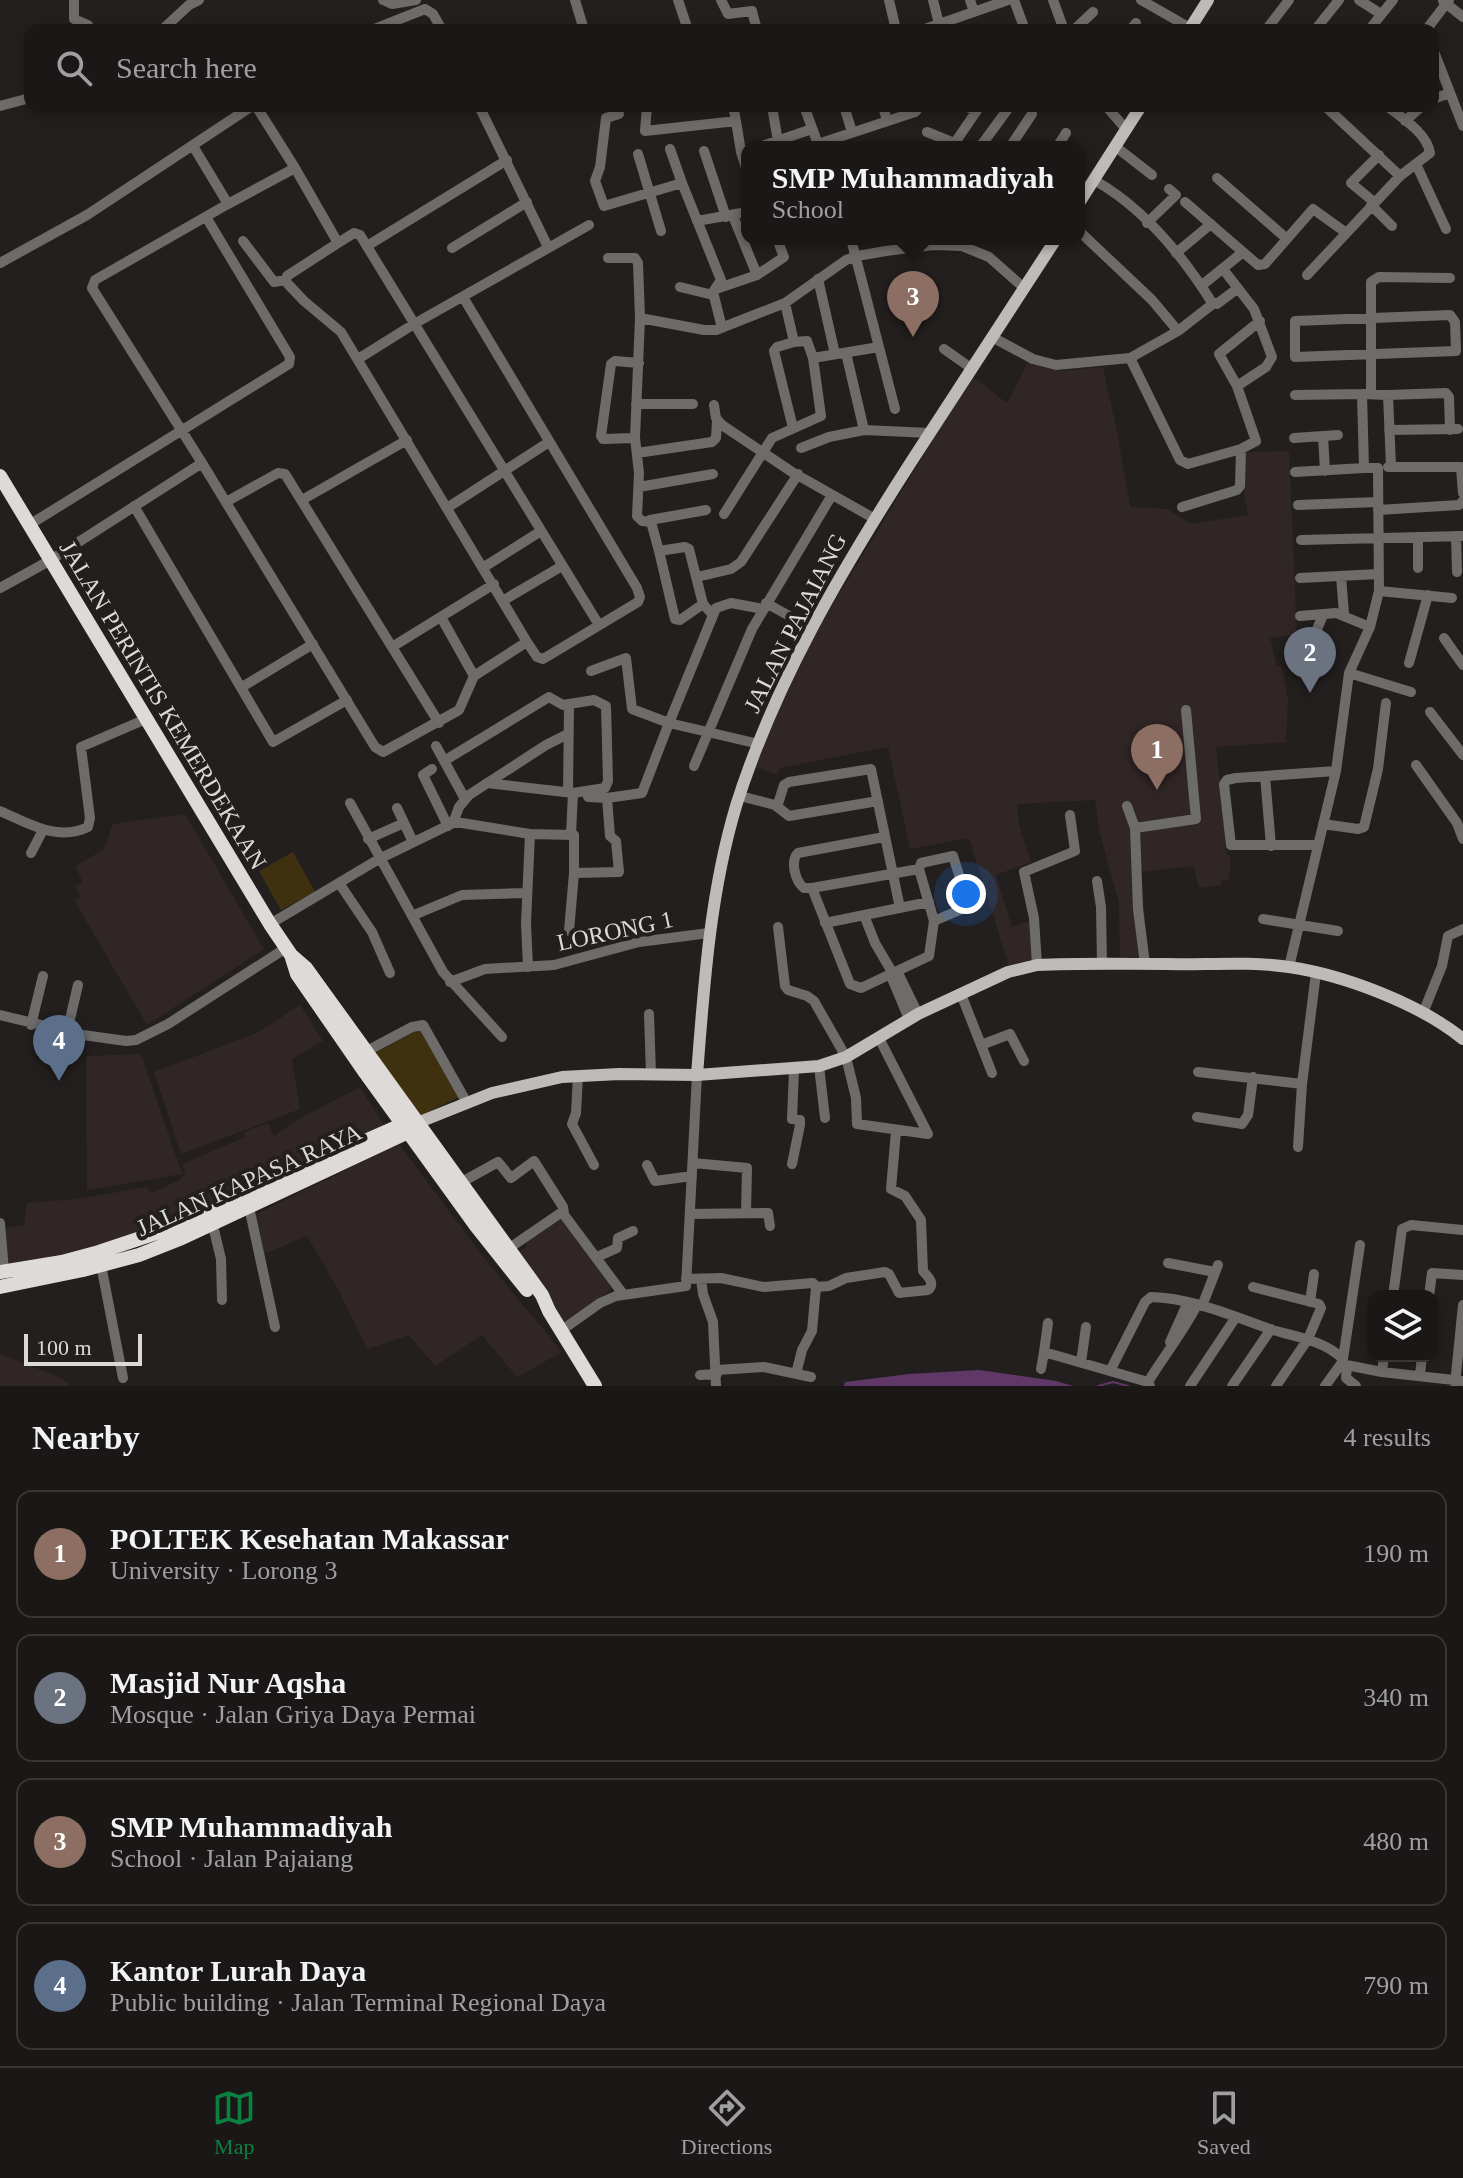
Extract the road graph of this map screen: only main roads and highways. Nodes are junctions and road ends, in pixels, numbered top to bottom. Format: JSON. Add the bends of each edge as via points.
{"nodes":[{"id":1,"x":1208,"y":0,"type":"edge"},
{"id":2,"x":1192,"y":24,"type":"edge"},
{"id":3,"x":1137,"y":112,"type":"edge"},
{"id":4,"x":1085,"y":192,"type":"edge"},
{"id":5,"x":1052,"y":245,"type":"edge"},
{"id":6,"x":0,"y":476,"type":"edge"},
{"id":7,"x":289,"y":951,"type":"junction"},
{"id":8,"x":1460,"y":1033,"type":"edge"},
{"id":9,"x":697,"y":1075,"type":"junction"},
{"id":10,"x":412,"y":1125,"type":"junction"},
{"id":11,"x":296,"y":1178,"type":"junction"},
{"id":12,"x":481,"y":1222,"type":"junction"},
{"id":13,"x":137,"y":1248,"type":"junction"},
{"id":14,"x":2,"y":1272,"type":"edge"},
{"id":15,"x":25,"y":1276,"type":"junction"},
{"id":16,"x":0,"y":1287,"type":"edge"},
{"id":17,"x":549,"y":1311,"type":"junction"},
{"id":18,"x":595,"y":1386,"type":"edge"}],
"edges":[{"from":1,"to":2,"type":"main road"},
{"from":3,"to":4,"type":"main road"},
{"from":5,"to":9,"type":"main road","name":"JALAN PAJAIANG","via":[[831,589],[759,744],[740,796],[709,933]]},
{"from":6,"to":7,"type":"highway","name":"JALAN PERINTIS KEMERDEKAAN"},
{"from":7,"to":10,"type":"highway","name":"JALAN PERINTIS KEMERDEKAAN","via":[[306,968]]},
{"from":7,"to":10,"type":"highway","name":"JALAN PERINTIS KEMERDEKAAN","via":[[297,974]]},
{"from":8,"to":9,"type":"main road","via":[[1370,991],[1289,967],[1037,965],[1008,972],[819,1066]]},
{"from":9,"to":10,"type":"main road","via":[[578,1076],[522,1084]]},
{"from":10,"to":11,"type":"highway","name":"JALAN KAPASA RAYA"},
{"from":10,"to":12,"type":"highway","name":"JALAN PERINTIS KEMERDEKAAN"},
{"from":10,"to":12,"type":"highway","name":"JALAN PERINTIS KEMERDEKAAN","via":[[460,1183]]},
{"from":11,"to":13,"type":"highway","name":"JALAN KAPASA RAYA"},
{"from":11,"to":13,"type":"highway","name":"JALAN KAPASA RAYA","via":[[213,1226]]},
{"from":12,"to":17,"type":"highway","name":"JALAN PERINTIS KEMERDEKAAN","via":[[535,1300]]},
{"from":12,"to":17,"type":"highway","name":"JALAN PERINTIS KEMERDEKAAN","via":[[508,1249]]},
{"from":13,"to":15,"type":"highway","name":"JALAN KAPASA RAYA","via":[[62,1262]]},
{"from":13,"to":15,"type":"highway","name":"JALAN KAPASA RAYA","via":[[101,1265]]},
{"from":14,"to":15,"type":"highway","name":"JALAN KAPASA RAYA"},
{"from":15,"to":16,"type":"highway","name":"JALAN KAPASA RAYA"},
{"from":17,"to":18,"type":"highway","name":"JALAN PERINTIS KEMERDEKAAN"}]}
